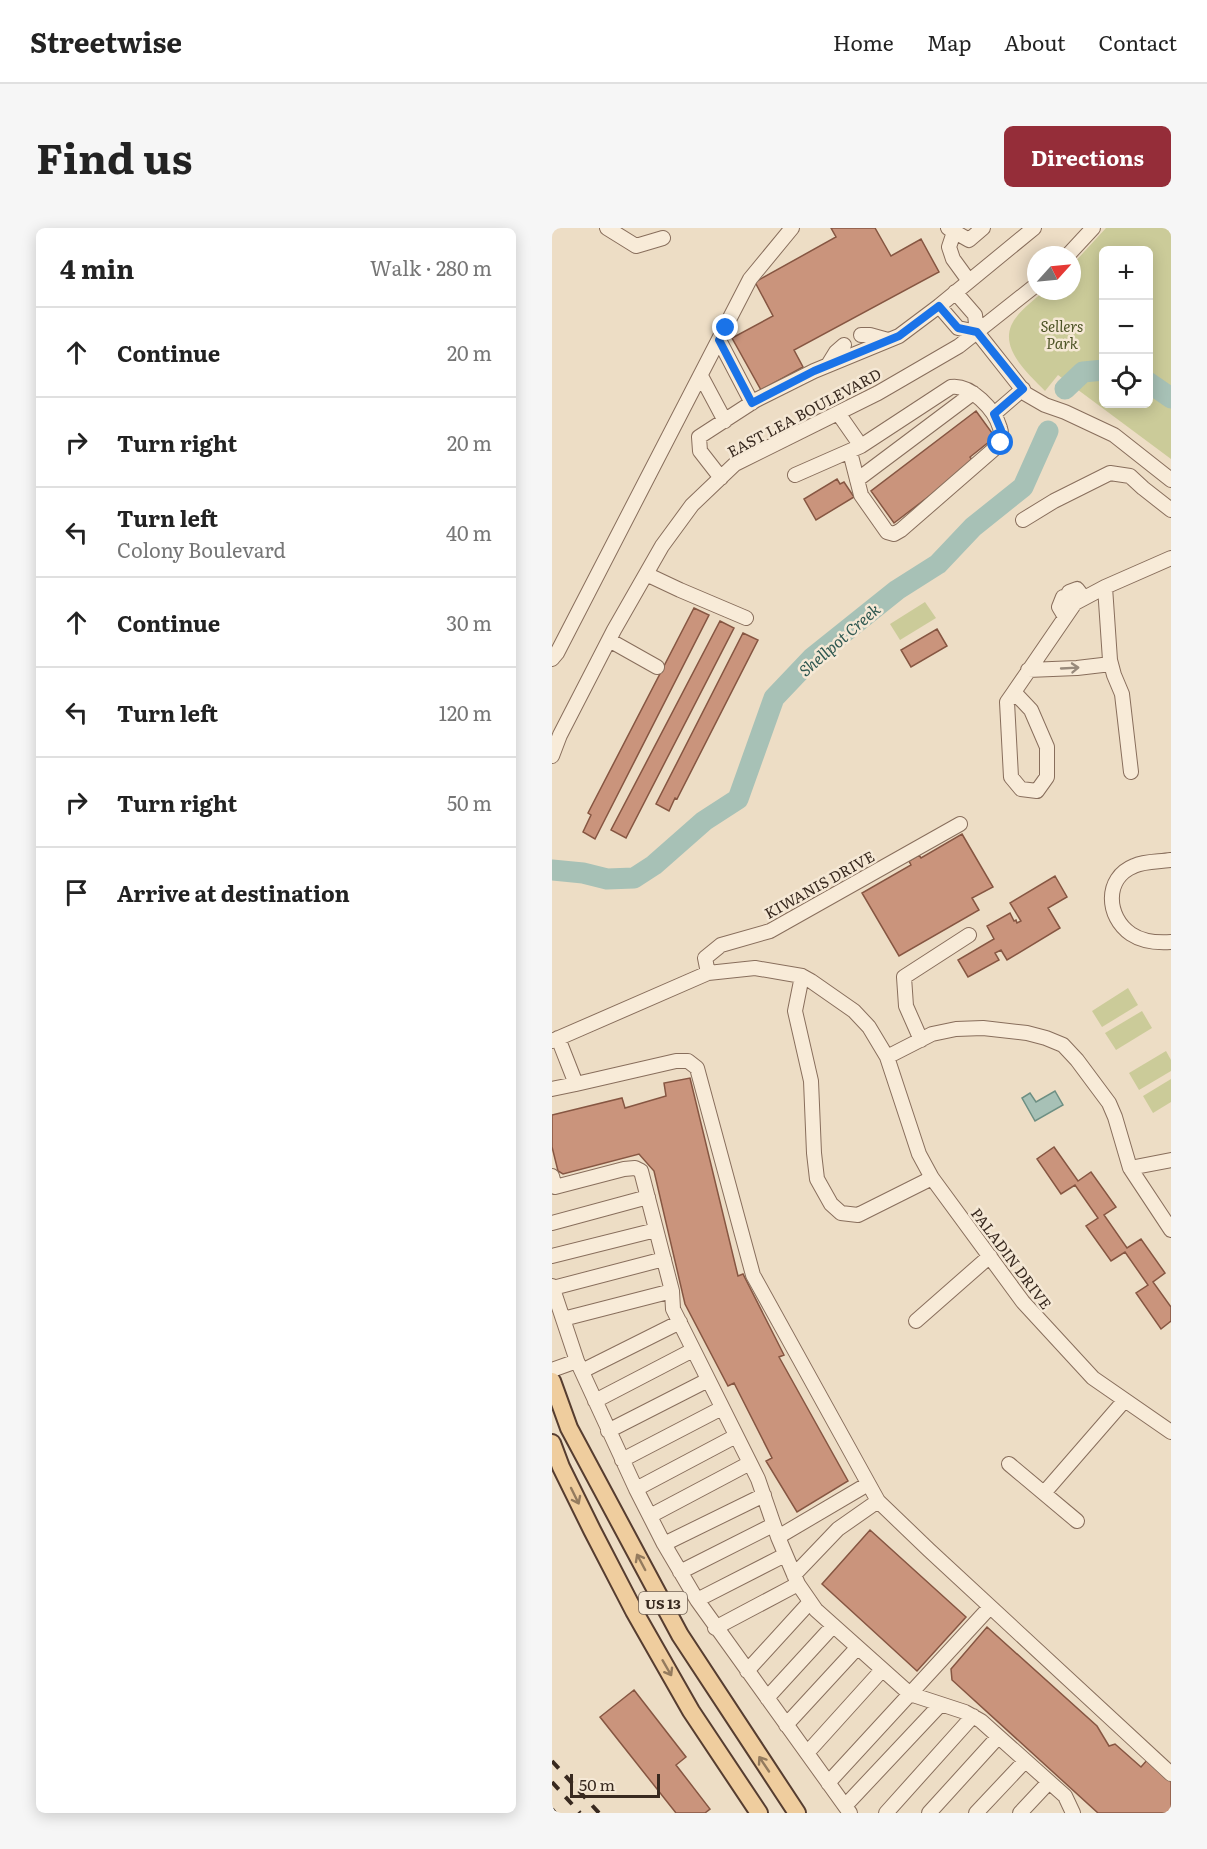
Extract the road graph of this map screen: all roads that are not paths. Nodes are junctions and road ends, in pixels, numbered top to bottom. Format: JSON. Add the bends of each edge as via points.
{"nodes":[{"id":1,"x":607,"y":228,"type":"edge"},
{"id":2,"x":792,"y":228,"type":"edge"},
{"id":3,"x":983,"y":228,"type":"edge"},
{"id":4,"x":1034,"y":228,"type":"edge"},
{"id":5,"x":1093,"y":228,"type":"edge"},
{"id":6,"x":951,"y":230,"type":"edge"},
{"id":7,"x":663,"y":238,"type":"dead end"},
{"id":8,"x":1076,"y":246,"type":"edge"},
{"id":9,"x":969,"y":281,"type":"junction"},
{"id":10,"x":956,"y":292,"type":"junction"},
{"id":11,"x":1027,"y":292,"type":"edge"},
{"id":12,"x":939,"y":306,"type":"junction"},
{"id":13,"x":977,"y":332,"type":"junction"},
{"id":14,"x":861,"y":335,"type":"dead end"},
{"id":15,"x":719,"y":340,"type":"junction"},
{"id":16,"x":888,"y":340,"type":"junction"},
{"id":17,"x":844,"y":345,"type":"dead end"},
{"id":18,"x":828,"y":365,"type":"junction"},
{"id":19,"x":700,"y":376,"type":"junction"},
{"id":20,"x":1023,"y":389,"type":"junction"},
{"id":21,"x":973,"y":393,"type":"junction"},
{"id":22,"x":752,"y":403,"type":"junction"},
{"id":23,"x":838,"y":413,"type":"junction"},
{"id":24,"x":994,"y":414,"type":"junction"},
{"id":25,"x":725,"y":421,"type":"junction"},
{"id":26,"x":855,"y":449,"type":"junction"},
{"id":27,"x":795,"y":475,"type":"dead end"},
{"id":28,"x":721,"y":478,"type":"junction"},
{"id":29,"x":857,"y":480,"type":"junction"},
{"id":30,"x":1171,"y":480,"type":"edge"},
{"id":31,"x":1171,"y":510,"type":"edge"},
{"id":32,"x":1023,"y":520,"type":"dead end"},
{"id":33,"x":1171,"y":558,"type":"edge"},
{"id":34,"x":646,"y":573,"type":"junction"},
{"id":35,"x":1105,"y":587,"type":"junction"},
{"id":36,"x":1084,"y":597,"type":"junction"},
{"id":37,"x":1065,"y":617,"type":"junction"},
{"id":38,"x":746,"y":618,"type":"dead end"},
{"id":39,"x":609,"y":640,"type":"junction"},
{"id":40,"x":552,"y":659,"type":"edge"},
{"id":41,"x":1111,"y":664,"type":"junction"},
{"id":42,"x":657,"y":667,"type":"dead end"},
{"id":43,"x":1028,"y":670,"type":"junction"},
{"id":44,"x":1014,"y":692,"type":"junction"},
{"id":45,"x":556,"y":736,"type":"edge"},
{"id":46,"x":552,"y":756,"type":"edge"},
{"id":47,"x":1131,"y":772,"type":"dead end"},
{"id":48,"x":960,"y":824,"type":"dead end"},
{"id":49,"x":1171,"y":861,"type":"edge"},
{"id":50,"x":969,"y":935,"type":"dead end"},
{"id":51,"x":1171,"y":942,"type":"edge"},
{"id":52,"x":708,"y":973,"type":"junction"},
{"id":53,"x":802,"y":976,"type":"junction"},
{"id":54,"x":555,"y":1040,"type":"edge"},
{"id":55,"x":921,"y":1040,"type":"junction"},
{"id":56,"x":887,"y":1057,"type":"junction"},
{"id":57,"x":576,"y":1084,"type":"junction"},
{"id":58,"x":552,"y":1089,"type":"edge"},
{"id":59,"x":1171,"y":1160,"type":"edge"},
{"id":60,"x":1130,"y":1168,"type":"junction"},
{"id":61,"x":932,"y":1178,"type":"junction"},
{"id":62,"x":553,"y":1184,"type":"edge"},
{"id":63,"x":648,"y":1197,"type":"junction"},
{"id":64,"x":552,"y":1223,"type":"edge"},
{"id":65,"x":656,"y":1230,"type":"junction"},
{"id":66,"x":1171,"y":1230,"type":"edge"},
{"id":67,"x":552,"y":1256,"type":"edge"},
{"id":68,"x":990,"y":1256,"type":"junction"},
{"id":69,"x":664,"y":1259,"type":"junction"},
{"id":70,"x":552,"y":1287,"type":"edge"},
{"id":71,"x":672,"y":1291,"type":"junction"},
{"id":72,"x":563,"y":1319,"type":"junction"},
{"id":73,"x":916,"y":1321,"type":"dead end"},
{"id":74,"x":680,"y":1322,"type":"junction"},
{"id":75,"x":693,"y":1350,"type":"junction"},
{"id":76,"x":580,"y":1366,"type":"junction"},
{"id":77,"x":552,"y":1370,"type":"edge"},
{"id":78,"x":708,"y":1380,"type":"junction"},
{"id":79,"x":552,"y":1381,"type":"edge"},
{"id":80,"x":595,"y":1401,"type":"junction"},
{"id":81,"x":1124,"y":1401,"type":"junction"},
{"id":82,"x":723,"y":1408,"type":"junction"},
{"id":83,"x":608,"y":1431,"type":"junction"},
{"id":84,"x":1171,"y":1432,"type":"edge"},
{"id":85,"x":736,"y":1436,"type":"junction"},
{"id":86,"x":552,"y":1443,"type":"edge"},
{"id":87,"x":622,"y":1460,"type":"junction"},
{"id":88,"x":750,"y":1463,"type":"junction"},
{"id":89,"x":1009,"y":1464,"type":"dead end"},
{"id":90,"x":868,"y":1484,"type":"junction"},
{"id":91,"x":636,"y":1489,"type":"junction"},
{"id":92,"x":1044,"y":1493,"type":"junction"},
{"id":93,"x":764,"y":1495,"type":"junction"},
{"id":94,"x":878,"y":1501,"type":"junction"},
{"id":95,"x":650,"y":1516,"type":"junction"},
{"id":96,"x":1077,"y":1521,"type":"dead end"},
{"id":97,"x":775,"y":1531,"type":"junction"},
{"id":98,"x":664,"y":1544,"type":"junction"},
{"id":99,"x":785,"y":1556,"type":"junction"},
{"id":100,"x":680,"y":1572,"type":"junction"},
{"id":101,"x":796,"y":1580,"type":"junction"},
{"id":102,"x":697,"y":1600,"type":"junction"},
{"id":103,"x":810,"y":1602,"type":"junction"},
{"id":104,"x":990,"y":1607,"type":"junction"},
{"id":105,"x":833,"y":1626,"type":"junction"},
{"id":106,"x":716,"y":1628,"type":"junction"},
{"id":107,"x":857,"y":1648,"type":"junction"},
{"id":108,"x":882,"y":1670,"type":"junction"},
{"id":109,"x":747,"y":1671,"type":"junction"},
{"id":110,"x":910,"y":1694,"type":"junction"},
{"id":111,"x":766,"y":1698,"type":"junction"},
{"id":112,"x":940,"y":1705,"type":"junction"},
{"id":113,"x":973,"y":1716,"type":"junction"},
{"id":114,"x":786,"y":1725,"type":"junction"},
{"id":115,"x":998,"y":1737,"type":"junction"},
{"id":116,"x":807,"y":1753,"type":"junction"},
{"id":117,"x":1025,"y":1761,"type":"junction"},
{"id":118,"x":1171,"y":1774,"type":"edge"},
{"id":119,"x":1049,"y":1782,"type":"junction"},
{"id":120,"x":828,"y":1783,"type":"junction"},
{"id":121,"x":847,"y":1809,"type":"edge"},
{"id":122,"x":1022,"y":1812,"type":"edge"},
{"id":123,"x":759,"y":1813,"type":"edge"},
{"id":124,"x":797,"y":1813,"type":"edge"},
{"id":125,"x":886,"y":1813,"type":"edge"},
{"id":126,"x":929,"y":1813,"type":"edge"},
{"id":127,"x":976,"y":1813,"type":"edge"},
{"id":128,"x":1073,"y":1813,"type":"edge"}],
"edges":[{"from":1,"to":7,"type":"street","via":[[636,246]]},
{"from":2,"to":15,"type":"street","via":[[750,279]]},
{"from":3,"to":6,"type":"street","via":[[969,240]]},
{"from":4,"to":9,"type":"street"},
{"from":5,"to":8,"type":"street"},
{"from":6,"to":9,"type":"street","via":[[949,247],[953,259]]},
{"from":9,"to":10,"type":"street"},
{"from":10,"to":12,"type":"street"},
{"from":10,"to":13,"type":"street","via":[[975,315]]},
{"from":11,"to":13,"type":"street","name":"EAST LEA BOULEVARD"},
{"from":12,"to":13,"type":"street","via":[[958,328]]},
{"from":12,"to":16,"type":"street"},
{"from":13,"to":20,"type":"street"},
{"from":13,"to":23,"type":"street","name":"EAST LEA BOULEVARD","via":[[959,346]]},
{"from":14,"to":16,"type":"street"},
{"from":15,"to":19,"type":"street"},
{"from":15,"to":22,"type":"street"},
{"from":16,"to":18,"type":"street"},
{"from":17,"to":18,"type":"street"},
{"from":18,"to":22,"type":"street"},
{"from":19,"to":25,"type":"street"},
{"from":19,"to":40,"type":"street"},
{"from":20,"to":24,"type":"street"},
{"from":20,"to":30,"type":"street","via":[[1045,405],[1114,435]]},
{"from":21,"to":24,"type":"street"},
{"from":21,"to":26,"type":"street","via":[[951,387]]},
{"from":21,"to":29,"type":"street"},
{"from":22,"to":25,"type":"street"},
{"from":23,"to":26,"type":"street"},
{"from":23,"to":28,"type":"street","name":"EAST LEA BOULEVARD","via":[[735,464]]},
{"from":24,"to":29,"type":"street","via":[[1001,430],[1001,443],[894,534],[886,532],[861,495]]},
{"from":25,"to":28,"type":"street","via":[[699,437],[700,451]]},
{"from":26,"to":27,"type":"street"},
{"from":26,"to":29,"type":"street"},
{"from":28,"to":34,"type":"street","name":"EAST LEA BOULEVARD","via":[[692,505]]},
{"from":31,"to":32,"type":"street","via":[[1130,476],[1110,473]]},
{"from":33,"to":35,"type":"street"},
{"from":34,"to":38,"type":"street"},
{"from":34,"to":39,"type":"street","name":"EAST LEA BOULEVARD"},
{"from":35,"to":36,"type":"street"},
{"from":35,"to":41,"type":"street"},
{"from":36,"to":37,"type":"street"},
{"from":36,"to":37,"type":"street","via":[[1077,589],[1066,595],[1059,607]]},
{"from":37,"to":43,"type":"street"},
{"from":39,"to":42,"type":"street"},
{"from":39,"to":45,"type":"street","name":"EAST LEA BOULEVARD"},
{"from":43,"to":41,"type":"street","one_way":true},
{"from":41,"to":47,"type":"street","via":[[1122,693]]},
{"from":43,"to":44,"type":"street"},
{"from":44,"to":44,"type":"street","via":[[1031,710],[1047,747],[1047,777],[1037,791],[1021,789],[1011,777],[1007,702]]},
{"from":45,"to":46,"type":"street","name":"EAST LEA BOULEVARD"},
{"from":48,"to":52,"type":"street","name":"KIWANIS DRIVE","via":[[770,931],[721,945],[705,958]]},
{"from":49,"to":51,"type":"street","via":[[1132,866],[1119,878],[1111,897],[1115,918],[1131,934],[1156,943]]},
{"from":50,"to":55,"type":"street","via":[[904,977],[906,1006]]},
{"from":52,"to":53,"type":"street","name":"PALADIN DRIVE","via":[[754,968]]},
{"from":52,"to":54,"type":"street","name":"PALADIN DRIVE"},
{"from":53,"to":56,"type":"street","name":"PALADIN DRIVE","via":[[854,1011]]},
{"from":53,"to":61,"type":"street","via":[[795,1011],[811,1081],[817,1179],[831,1204],[841,1213],[858,1215]]},
{"from":54,"to":57,"type":"street"},
{"from":55,"to":56,"type":"street"},
{"from":55,"to":60,"type":"street","via":[[949,1029],[984,1028],[1027,1033],[1063,1045],[1109,1103]]},
{"from":56,"to":61,"type":"street","name":"PALADIN DRIVE","via":[[919,1154]]},
{"from":57,"to":58,"type":"street"},
{"from":57,"to":90,"type":"street","via":[[676,1061],[688,1061],[697,1068],[753,1275]]},
{"from":59,"to":60,"type":"street"},
{"from":60,"to":66,"type":"street"},
{"from":61,"to":68,"type":"street","name":"PALADIN DRIVE"},
{"from":62,"to":63,"type":"street","via":[[635,1168],[641,1171]]},
{"from":63,"to":64,"type":"street"},
{"from":63,"to":65,"type":"street"},
{"from":65,"to":67,"type":"street"},
{"from":65,"to":69,"type":"street"},
{"from":68,"to":73,"type":"street"},
{"from":68,"to":81,"type":"street","name":"PALADIN DRIVE","via":[[1023,1302],[1085,1370]]},
{"from":69,"to":70,"type":"street"},
{"from":69,"to":71,"type":"street"},
{"from":70,"to":72,"type":"street"},
{"from":71,"to":72,"type":"street"},
{"from":71,"to":74,"type":"street","via":[[673,1309]]},
{"from":72,"to":76,"type":"street"},
{"from":74,"to":75,"type":"street"},
{"from":74,"to":76,"type":"street"},
{"from":75,"to":78,"type":"street"},
{"from":75,"to":80,"type":"street"},
{"from":76,"to":77,"type":"street"},
{"from":76,"to":80,"type":"street"},
{"from":78,"to":82,"type":"street"},
{"from":78,"to":83,"type":"street"},
{"from":124,"to":79,"type":"main road","number":"US 13","one_way":true,"via":[[680,1635],[569,1428]]},
{"from":80,"to":83,"type":"street"},
{"from":81,"to":84,"type":"street","name":"PALADIN DRIVE"},
{"from":81,"to":92,"type":"street"},
{"from":82,"to":85,"type":"street"},
{"from":82,"to":87,"type":"street"},
{"from":83,"to":87,"type":"street"},
{"from":85,"to":88,"type":"street"},
{"from":85,"to":91,"type":"street"},
{"from":86,"to":123,"type":"main road","number":"US 13","one_way":true,"via":[[634,1611],[691,1711]]},
{"from":87,"to":91,"type":"street"},
{"from":88,"to":93,"type":"street"},
{"from":88,"to":95,"type":"street"},
{"from":89,"to":92,"type":"street"},
{"from":90,"to":94,"type":"street"},
{"from":90,"to":97,"type":"street"},
{"from":91,"to":95,"type":"street"},
{"from":92,"to":96,"type":"street"},
{"from":93,"to":97,"type":"street"},
{"from":93,"to":98,"type":"street"},
{"from":94,"to":101,"type":"street","via":[[838,1529]]},
{"from":94,"to":104,"type":"street"},
{"from":95,"to":98,"type":"street"},
{"from":97,"to":99,"type":"street"},
{"from":97,"to":100,"type":"street"},
{"from":98,"to":100,"type":"street"},
{"from":99,"to":101,"type":"street"},
{"from":99,"to":102,"type":"street"},
{"from":100,"to":102,"type":"street"},
{"from":101,"to":103,"type":"street"},
{"from":101,"to":106,"type":"street"},
{"from":102,"to":106,"type":"street"},
{"from":103,"to":105,"type":"street"},
{"from":103,"to":109,"type":"street"},
{"from":104,"to":110,"type":"street"},
{"from":104,"to":118,"type":"street"},
{"from":105,"to":107,"type":"street"},
{"from":105,"to":111,"type":"street"},
{"from":106,"to":109,"type":"street"},
{"from":107,"to":108,"type":"street"},
{"from":107,"to":114,"type":"street"},
{"from":108,"to":110,"type":"street"},
{"from":108,"to":116,"type":"street"},
{"from":109,"to":111,"type":"street"},
{"from":110,"to":112,"type":"street"},
{"from":110,"to":120,"type":"street"},
{"from":111,"to":114,"type":"street"},
{"from":112,"to":113,"type":"street"},
{"from":112,"to":121,"type":"street"},
{"from":113,"to":115,"type":"street"},
{"from":113,"to":125,"type":"street"},
{"from":114,"to":116,"type":"street"},
{"from":115,"to":117,"type":"street"},
{"from":115,"to":126,"type":"street"},
{"from":116,"to":120,"type":"street"},
{"from":117,"to":119,"type":"street"},
{"from":117,"to":127,"type":"street"},
{"from":119,"to":122,"type":"street"},
{"from":119,"to":128,"type":"street","via":[[1065,1796]]},
{"from":120,"to":121,"type":"street"}]}
